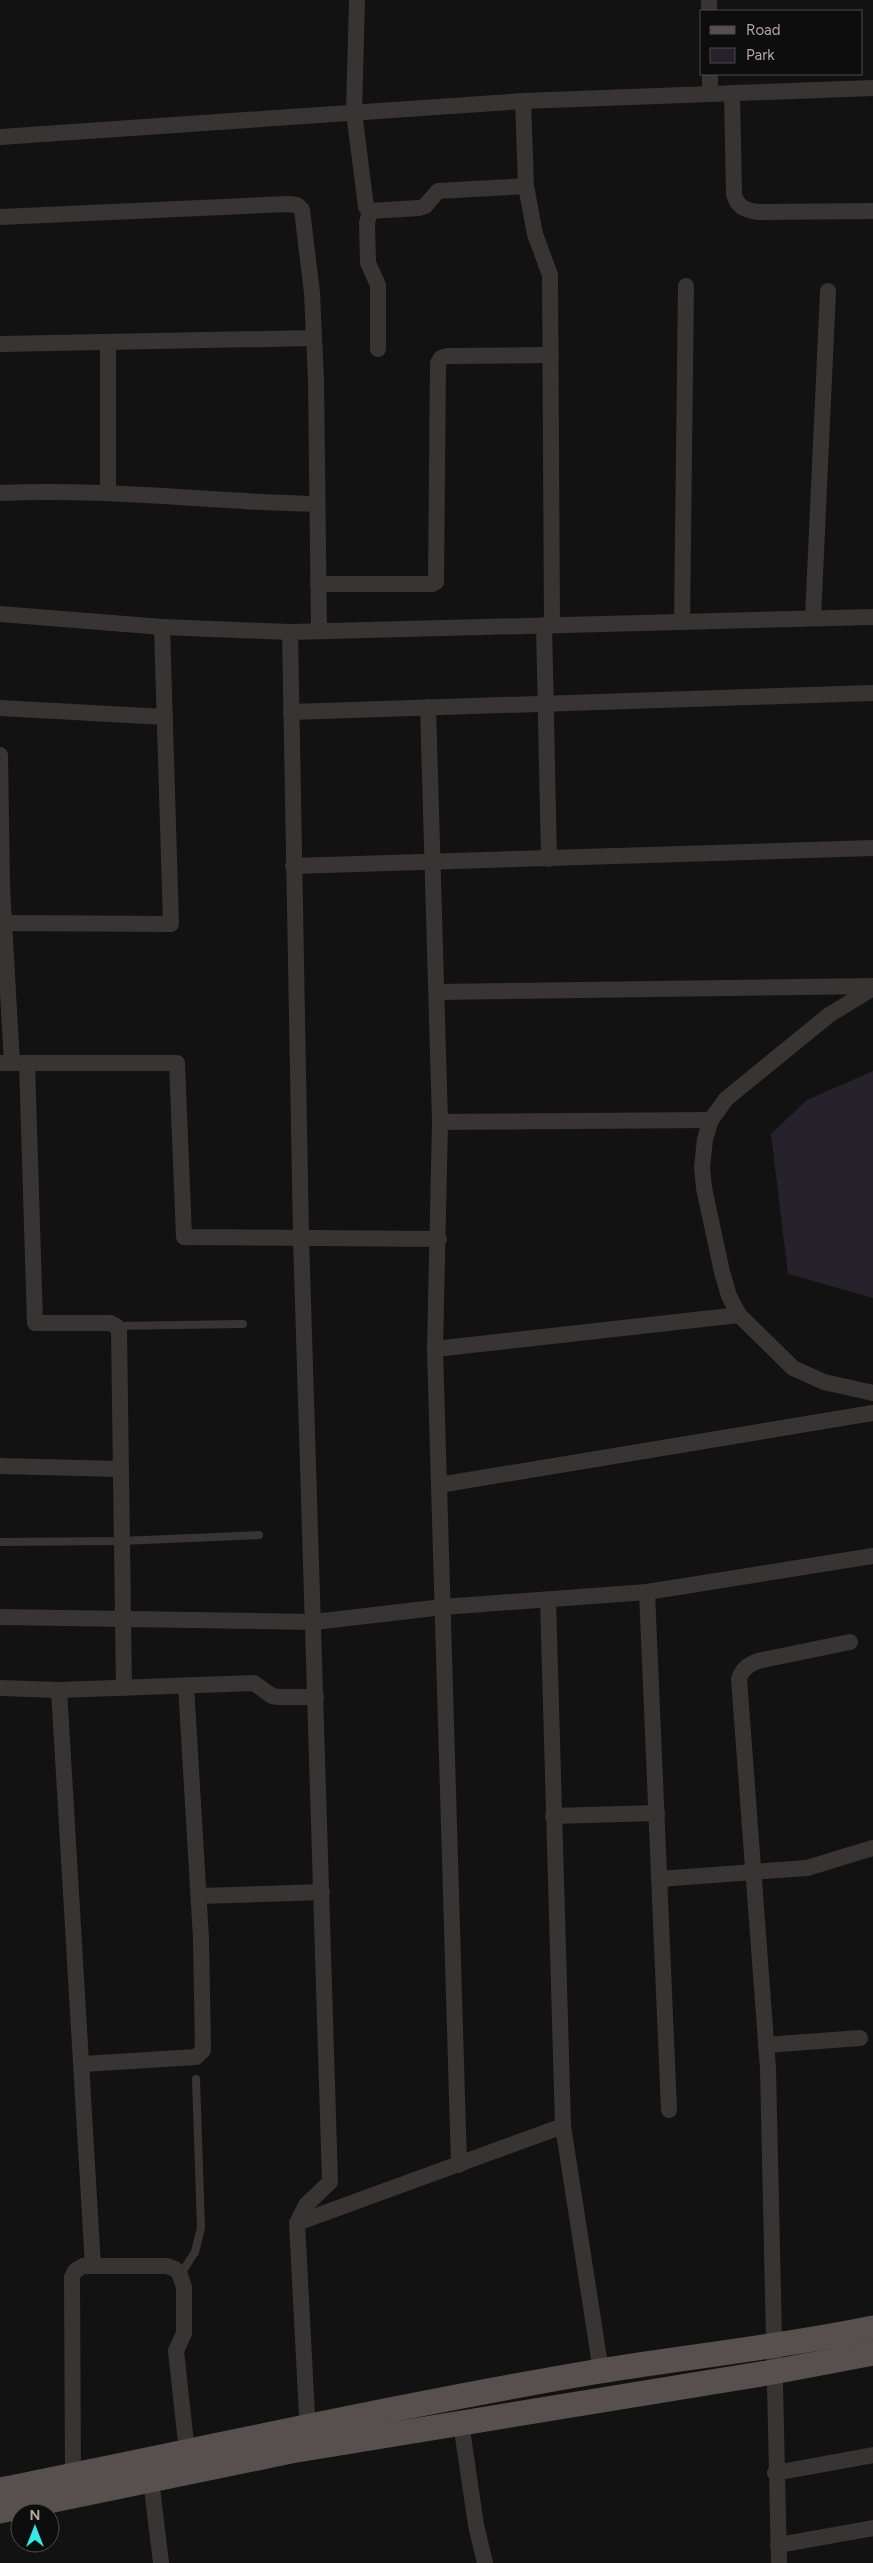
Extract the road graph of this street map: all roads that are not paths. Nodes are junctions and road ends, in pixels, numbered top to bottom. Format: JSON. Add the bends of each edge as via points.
{"nodes":[{"id":1,"x":357,"y":0,"type":"edge"},
{"id":2,"x":710,"y":75,"type":"edge"},
{"id":3,"x":873,"y":88,"type":"edge"},
{"id":4,"x":732,"y":93,"type":"junction"},
{"id":5,"x":710,"y":94,"type":"junction"},
{"id":6,"x":523,"y":101,"type":"junction"},
{"id":7,"x":354,"y":112,"type":"junction"},
{"id":8,"x":0,"y":137,"type":"edge"},
{"id":9,"x":526,"y":186,"type":"junction"},
{"id":10,"x":873,"y":211,"type":"edge"},
{"id":11,"x":370,"y":212,"type":"junction"},
{"id":12,"x":0,"y":217,"type":"edge"},
{"id":13,"x":686,"y":286,"type":"dead end"},
{"id":14,"x":828,"y":291,"type":"dead end"},
{"id":15,"x":314,"y":338,"type":"junction"},
{"id":16,"x":108,"y":342,"type":"junction"},
{"id":17,"x":0,"y":344,"type":"edge"},
{"id":18,"x":378,"y":349,"type":"dead end"},
{"id":19,"x":551,"y":355,"type":"junction"},
{"id":20,"x":108,"y":492,"type":"junction"},
{"id":21,"x":0,"y":493,"type":"edge"},
{"id":22,"x":317,"y":504,"type":"junction"},
{"id":23,"x":318,"y":584,"type":"junction"},
{"id":24,"x":0,"y":614,"type":"edge"},
{"id":25,"x":873,"y":617,"type":"edge"},
{"id":26,"x":813,"y":618,"type":"junction"},
{"id":27,"x":682,"y":622,"type":"junction"},
{"id":28,"x":548,"y":625,"type":"junction"},
{"id":29,"x":162,"y":627,"type":"junction"},
{"id":30,"x":319,"y":631,"type":"junction"},
{"id":31,"x":290,"y":632,"type":"junction"},
{"id":32,"x":873,"y":693,"type":"edge"},
{"id":33,"x":547,"y":704,"type":"junction"},
{"id":34,"x":0,"y":708,"type":"edge"},
{"id":35,"x":428,"y":708,"type":"junction"},
{"id":36,"x":291,"y":712,"type":"junction"},
{"id":37,"x":165,"y":717,"type":"junction"},
{"id":38,"x":0,"y":755,"type":"edge"},
{"id":39,"x":873,"y":848,"type":"edge"},
{"id":40,"x":549,"y":858,"type":"junction"},
{"id":41,"x":433,"y":862,"type":"junction"},
{"id":42,"x":293,"y":866,"type":"junction"},
{"id":43,"x":4,"y":923,"type":"junction"},
{"id":44,"x":873,"y":987,"type":"edge"},
{"id":45,"x":437,"y":992,"type":"junction"},
{"id":46,"x":13,"y":1063,"type":"edge"},
{"id":47,"x":711,"y":1120,"type":"junction"},
{"id":48,"x":440,"y":1122,"type":"junction"},
{"id":49,"x":301,"y":1236,"type":"junction"},
{"id":50,"x":439,"y":1239,"type":"junction"},
{"id":51,"x":739,"y":1315,"type":"junction"},
{"id":52,"x":243,"y":1324,"type":"dead end"},
{"id":53,"x":116,"y":1326,"type":"junction"},
{"id":54,"x":435,"y":1349,"type":"junction"},
{"id":55,"x":873,"y":1392,"type":"edge"},
{"id":56,"x":873,"y":1413,"type":"edge"},
{"id":57,"x":0,"y":1466,"type":"edge"},
{"id":58,"x":120,"y":1469,"type":"junction"},
{"id":59,"x":439,"y":1485,"type":"junction"},
{"id":60,"x":259,"y":1535,"type":"dead end"},
{"id":61,"x":121,"y":1541,"type":"junction"},
{"id":62,"x":0,"y":1542,"type":"edge"},
{"id":63,"x":873,"y":1556,"type":"edge"},
{"id":64,"x":647,"y":1592,"type":"junction"},
{"id":65,"x":548,"y":1600,"type":"junction"},
{"id":66,"x":443,"y":1607,"type":"junction"},
{"id":67,"x":0,"y":1616,"type":"edge"},
{"id":68,"x":122,"y":1619,"type":"junction"},
{"id":69,"x":314,"y":1622,"type":"junction"},
{"id":70,"x":850,"y":1642,"type":"dead end"},
{"id":71,"x":186,"y":1686,"type":"junction"},
{"id":72,"x":0,"y":1688,"type":"edge"},
{"id":73,"x":124,"y":1688,"type":"junction"},
{"id":74,"x":60,"y":1690,"type":"junction"},
{"id":75,"x":316,"y":1697,"type":"junction"},
{"id":76,"x":657,"y":1813,"type":"junction"},
{"id":77,"x":553,"y":1816,"type":"junction"},
{"id":78,"x":873,"y":1848,"type":"edge"},
{"id":79,"x":752,"y":1873,"type":"junction"},
{"id":80,"x":659,"y":1879,"type":"junction"},
{"id":81,"x":322,"y":1892,"type":"junction"},
{"id":82,"x":199,"y":1896,"type":"junction"},
{"id":83,"x":860,"y":2038,"type":"dead end"},
{"id":84,"x":766,"y":2045,"type":"junction"},
{"id":85,"x":83,"y":2064,"type":"junction"},
{"id":86,"x":196,"y":2079,"type":"dead end"},
{"id":87,"x":669,"y":2110,"type":"dead end"},
{"id":88,"x":563,"y":2126,"type":"junction"},
{"id":89,"x":459,"y":2165,"type":"junction"},
{"id":90,"x":297,"y":2223,"type":"junction"},
{"id":91,"x":93,"y":2266,"type":"junction"},
{"id":92,"x":180,"y":2275,"type":"junction"},
{"id":93,"x":873,"y":2328,"type":"edge"},
{"id":94,"x":772,"y":2347,"type":"junction"},
{"id":95,"x":873,"y":2354,"type":"edge"},
{"id":96,"x":600,"y":2371,"type":"junction"},
{"id":97,"x":773,"y":2372,"type":"junction"},
{"id":98,"x":461,"y":2423,"type":"junction"},
{"id":99,"x":308,"y":2437,"type":"junction"},
{"id":100,"x":187,"y":2452,"type":"junction"},
{"id":101,"x":873,"y":2455,"type":"edge"},
{"id":102,"x":775,"y":2473,"type":"junction"},
{"id":103,"x":73,"y":2475,"type":"junction"},
{"id":104,"x":151,"y":2480,"type":"junction"},
{"id":105,"x":0,"y":2490,"type":"edge"},
{"id":106,"x":0,"y":2511,"type":"edge"},
{"id":107,"x":873,"y":2528,"type":"edge"},
{"id":108,"x":778,"y":2545,"type":"junction"},
{"id":109,"x":161,"y":2563,"type":"edge"},
{"id":110,"x":485,"y":2563,"type":"edge"},
{"id":111,"x":779,"y":2563,"type":"edge"}],
"edges":[{"from":1,"to":7,"type":"street"},
{"from":2,"to":5,"type":"street"},
{"from":3,"to":4,"type":"street"},
{"from":4,"to":5,"type":"street"},
{"from":4,"to":10,"type":"street","via":[[736,203],[745,210],[758,212]]},
{"from":5,"to":6,"type":"street"},
{"from":6,"to":7,"type":"street"},
{"from":6,"to":9,"type":"street"},
{"from":7,"to":8,"type":"street"},
{"from":7,"to":11,"type":"street","via":[[364,200]]},
{"from":9,"to":11,"type":"street","via":[[446,189],[434,193],[420,208]]},
{"from":9,"to":19,"type":"street","via":[[535,234],[550,275]]},
{"from":11,"to":18,"type":"street","via":[[367,223],[368,263],[378,285]]},
{"from":12,"to":15,"type":"street","via":[[297,205],[305,219]]},
{"from":13,"to":27,"type":"street"},
{"from":14,"to":26,"type":"street"},
{"from":15,"to":16,"type":"street"},
{"from":15,"to":22,"type":"street"},
{"from":16,"to":17,"type":"street"},
{"from":16,"to":20,"type":"street"},
{"from":19,"to":23,"type":"street","via":[[448,356],[438,363],[436,582]]},
{"from":19,"to":28,"type":"street"},
{"from":20,"to":21,"type":"street"},
{"from":20,"to":22,"type":"street","via":[[238,502]]},
{"from":22,"to":23,"type":"street"},
{"from":23,"to":30,"type":"street"},
{"from":24,"to":29,"type":"street"},
{"from":25,"to":26,"type":"street"},
{"from":26,"to":27,"type":"street"},
{"from":27,"to":28,"type":"street"},
{"from":28,"to":30,"type":"street"},
{"from":28,"to":33,"type":"street"},
{"from":29,"to":31,"type":"street"},
{"from":29,"to":37,"type":"street"},
{"from":30,"to":31,"type":"street"},
{"from":31,"to":36,"type":"street"},
{"from":32,"to":33,"type":"street"},
{"from":33,"to":35,"type":"street"},
{"from":33,"to":40,"type":"street"},
{"from":34,"to":37,"type":"street"},
{"from":35,"to":36,"type":"street"},
{"from":35,"to":41,"type":"street"},
{"from":36,"to":42,"type":"street"},
{"from":37,"to":43,"type":"street","via":[[171,924]]},
{"from":38,"to":43,"type":"street"},
{"from":39,"to":40,"type":"street"},
{"from":40,"to":41,"type":"street"},
{"from":41,"to":42,"type":"street"},
{"from":41,"to":45,"type":"street"},
{"from":42,"to":49,"type":"street"},
{"from":43,"to":46,"type":"street"},
{"from":44,"to":45,"type":"street"},
{"from":44,"to":47,"type":"street","via":[[798,1039],[726,1099]]},
{"from":45,"to":48,"type":"street"},
{"from":46,"to":49,"type":"street","via":[[177,1063],[184,1236]]},
{"from":46,"to":53,"type":"street","via":[[35,1323]]},
{"from":47,"to":48,"type":"street"},
{"from":47,"to":51,"type":"street","via":[[702,1166],[704,1188],[722,1272]]},
{"from":48,"to":50,"type":"street"},
{"from":49,"to":50,"type":"street"},
{"from":49,"to":69,"type":"street"},
{"from":50,"to":54,"type":"street"},
{"from":51,"to":54,"type":"street"},
{"from":51,"to":55,"type":"street","via":[[793,1368],[824,1382]]},
{"from":52,"to":53,"type":"lane"},
{"from":53,"to":58,"type":"street","via":[[119,1331]]},
{"from":54,"to":59,"type":"street"},
{"from":56,"to":59,"type":"street"},
{"from":57,"to":58,"type":"street"},
{"from":58,"to":61,"type":"street"},
{"from":59,"to":66,"type":"street"},
{"from":60,"to":61,"type":"lane"},
{"from":61,"to":62,"type":"lane"},
{"from":61,"to":68,"type":"street"},
{"from":63,"to":64,"type":"street"},
{"from":64,"to":65,"type":"street"},
{"from":64,"to":76,"type":"street"},
{"from":65,"to":66,"type":"street"},
{"from":65,"to":77,"type":"street"},
{"from":66,"to":69,"type":"street"},
{"from":66,"to":89,"type":"street"},
{"from":67,"to":68,"type":"street"},
{"from":68,"to":69,"type":"street"},
{"from":68,"to":73,"type":"street"},
{"from":69,"to":75,"type":"street"},
{"from":70,"to":79,"type":"street","via":[[758,1661],[749,1664],[738,1679]]},
{"from":71,"to":73,"type":"street"},
{"from":71,"to":75,"type":"street","via":[[254,1683],[272,1696]]},
{"from":71,"to":82,"type":"street"},
{"from":72,"to":74,"type":"street"},
{"from":73,"to":74,"type":"street"},
{"from":74,"to":85,"type":"street"},
{"from":75,"to":81,"type":"street"},
{"from":76,"to":77,"type":"street"},
{"from":76,"to":80,"type":"street"},
{"from":77,"to":88,"type":"street"},
{"from":78,"to":79,"type":"street","via":[[808,1868]]},
{"from":79,"to":80,"type":"street"},
{"from":79,"to":84,"type":"street"},
{"from":80,"to":87,"type":"street"},
{"from":81,"to":82,"type":"street"},
{"from":81,"to":90,"type":"street","via":[[330,2182],[306,2205]]},
{"from":82,"to":85,"type":"street","via":[[203,2050],[200,2055]]},
{"from":83,"to":84,"type":"street"},
{"from":84,"to":94,"type":"street"},
{"from":85,"to":91,"type":"street"},
{"from":86,"to":92,"type":"lane","via":[[201,2228],[195,2252]]},
{"from":88,"to":89,"type":"street"},
{"from":88,"to":96,"type":"street"},
{"from":89,"to":90,"type":"street"},
{"from":90,"to":99,"type":"street"},
{"from":91,"to":92,"type":"street","via":[[167,2266]]},
{"from":91,"to":103,"type":"street","via":[[83,2266],[72,2277]]},
{"from":92,"to":100,"type":"street","via":[[184,2287],[184,2334],[176,2351]]},
{"from":93,"to":94,"type":"main road"},
{"from":94,"to":96,"type":"main road"},
{"from":94,"to":97,"type":"street"},
{"from":95,"to":97,"type":"main road"},
{"from":96,"to":99,"type":"main road"},
{"from":97,"to":98,"type":"main road"},
{"from":97,"to":102,"type":"street"},
{"from":98,"to":99,"type":"main road"},
{"from":98,"to":110,"type":"street"},
{"from":99,"to":100,"type":"main road"},
{"from":99,"to":104,"type":"main road"},
{"from":100,"to":103,"type":"main road"},
{"from":101,"to":102,"type":"street"},
{"from":102,"to":108,"type":"street"},
{"from":103,"to":105,"type":"main road"},
{"from":104,"to":106,"type":"main road"},
{"from":104,"to":109,"type":"street"},
{"from":107,"to":108,"type":"street"},
{"from":108,"to":111,"type":"street"}]}
